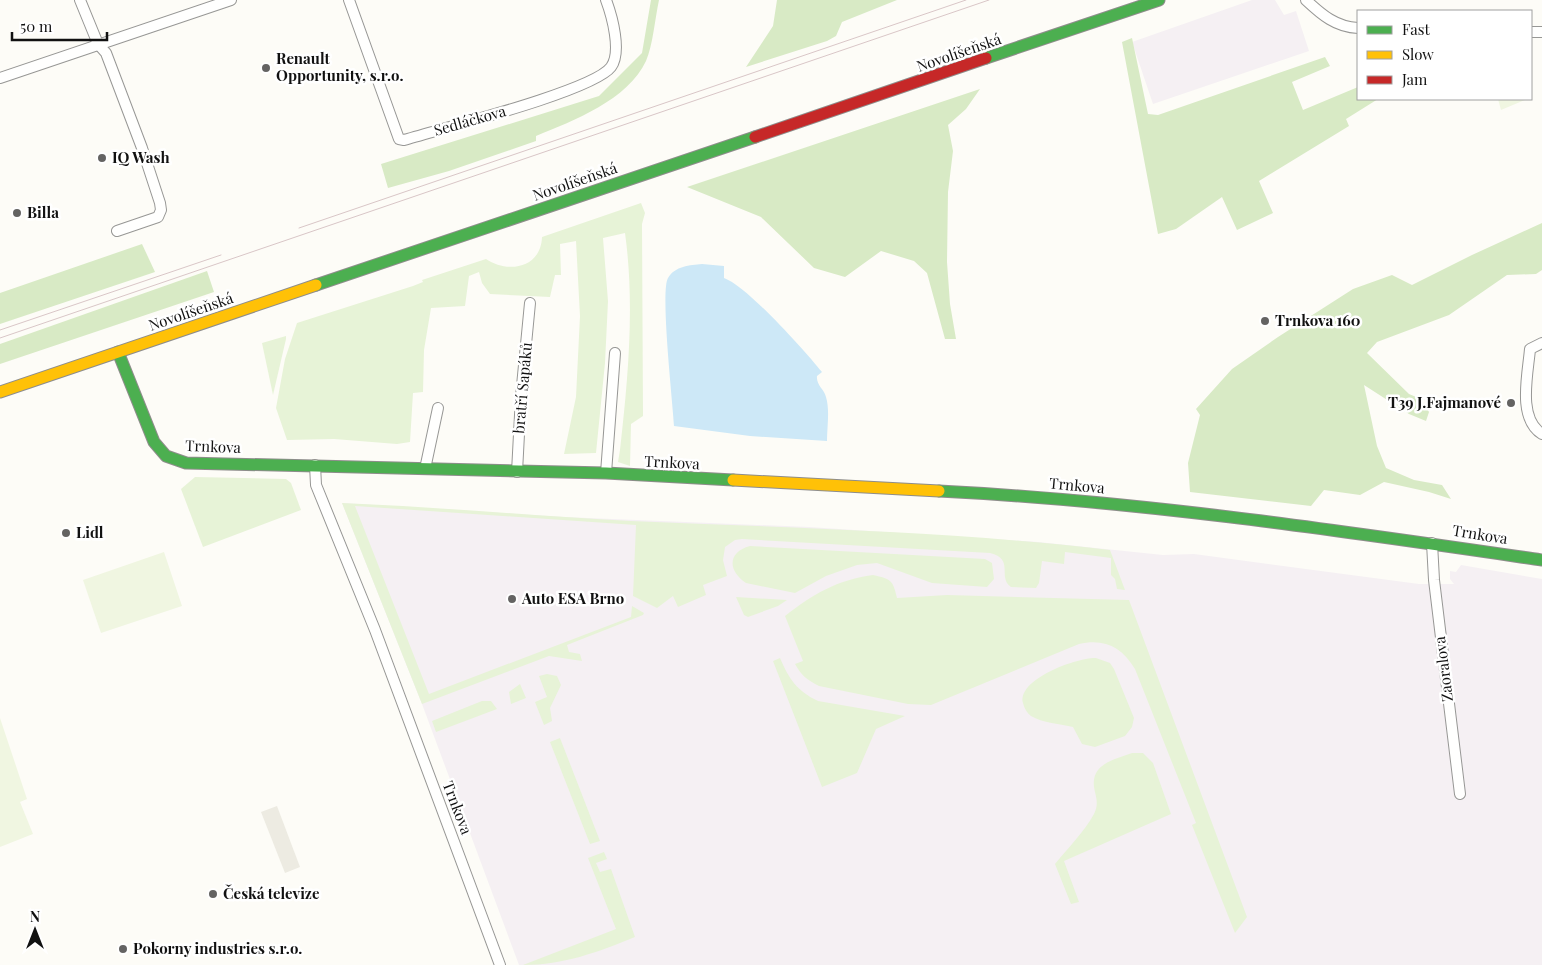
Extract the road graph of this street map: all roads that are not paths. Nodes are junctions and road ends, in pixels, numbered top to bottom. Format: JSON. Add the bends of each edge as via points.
{"nodes":[{"id":1,"x":80,"y":0,"type":"edge"},
{"id":2,"x":231,"y":0,"type":"edge"},
{"id":3,"x":349,"y":0,"type":"edge"},
{"id":4,"x":606,"y":0,"type":"edge"},
{"id":5,"x":1160,"y":0,"type":"edge"},
{"id":6,"x":1306,"y":0,"type":"edge"},
{"id":7,"x":1357,"y":28,"type":"edge"},
{"id":8,"x":98,"y":44,"type":"junction"},
{"id":9,"x":0,"y":78,"type":"edge"},
{"id":10,"x":117,"y":231,"type":"dead end"},
{"id":11,"x":530,"y":303,"type":"dead end"},
{"id":12,"x":1542,"y":343,"type":"edge"},
{"id":13,"x":118,"y":352,"type":"junction"},
{"id":14,"x":615,"y":353,"type":"dead end"},
{"id":15,"x":0,"y":392,"type":"edge"},
{"id":16,"x":438,"y":408,"type":"dead end"},
{"id":17,"x":1542,"y":434,"type":"edge"},
{"id":18,"x":315,"y":466,"type":"junction"},
{"id":19,"x":425,"y":470,"type":"junction"},
{"id":20,"x":517,"y":472,"type":"junction"},
{"id":21,"x":606,"y":473,"type":"junction"},
{"id":22,"x":1432,"y":543,"type":"junction"},
{"id":23,"x":1542,"y":560,"type":"edge"},
{"id":24,"x":1460,"y":794,"type":"dead end"},
{"id":25,"x":500,"y":965,"type":"edge"}],
"edges":[{"from":1,"to":8,"type":"street"},
{"from":2,"to":8,"type":"street"},
{"from":3,"to":4,"type":"street","name":"Sedláčkova","via":[[399,139],[404,140],[510,109],[586,83],[606,71],[614,63],[616,49]]},
{"from":5,"to":13,"type":"street","name":"Novolíšeňská"},
{"from":6,"to":7,"type":"street","via":[[1333,22]]},
{"from":8,"to":9,"type":"street"},
{"from":8,"to":10,"type":"street","via":[[106,53],[161,206],[158,217]]},
{"from":11,"to":20,"type":"street","name":"bratří Sapáků"},
{"from":12,"to":17,"type":"street","via":[[1530,348],[1527,385],[1528,417]]},
{"from":13,"to":15,"type":"street","name":"Novolíšeňská"},
{"from":13,"to":18,"type":"street","name":"Trnkova","via":[[154,442],[166,456],[192,463]]},
{"from":14,"to":21,"type":"street"},
{"from":16,"to":19,"type":"street"},
{"from":18,"to":19,"type":"street","name":"Trnkova"},
{"from":18,"to":25,"type":"street","name":"Trnkova","via":[[316,485],[375,630]]},
{"from":19,"to":20,"type":"street","name":"Trnkova"},
{"from":20,"to":21,"type":"street","name":"Trnkova"},
{"from":21,"to":22,"type":"street","name":"Trnkova","via":[[1004,495],[1273,522]]},
{"from":22,"to":23,"type":"street","name":"Trnkova"},
{"from":22,"to":24,"type":"street","name":"Zaoralova","via":[[1434,586]]}]}
